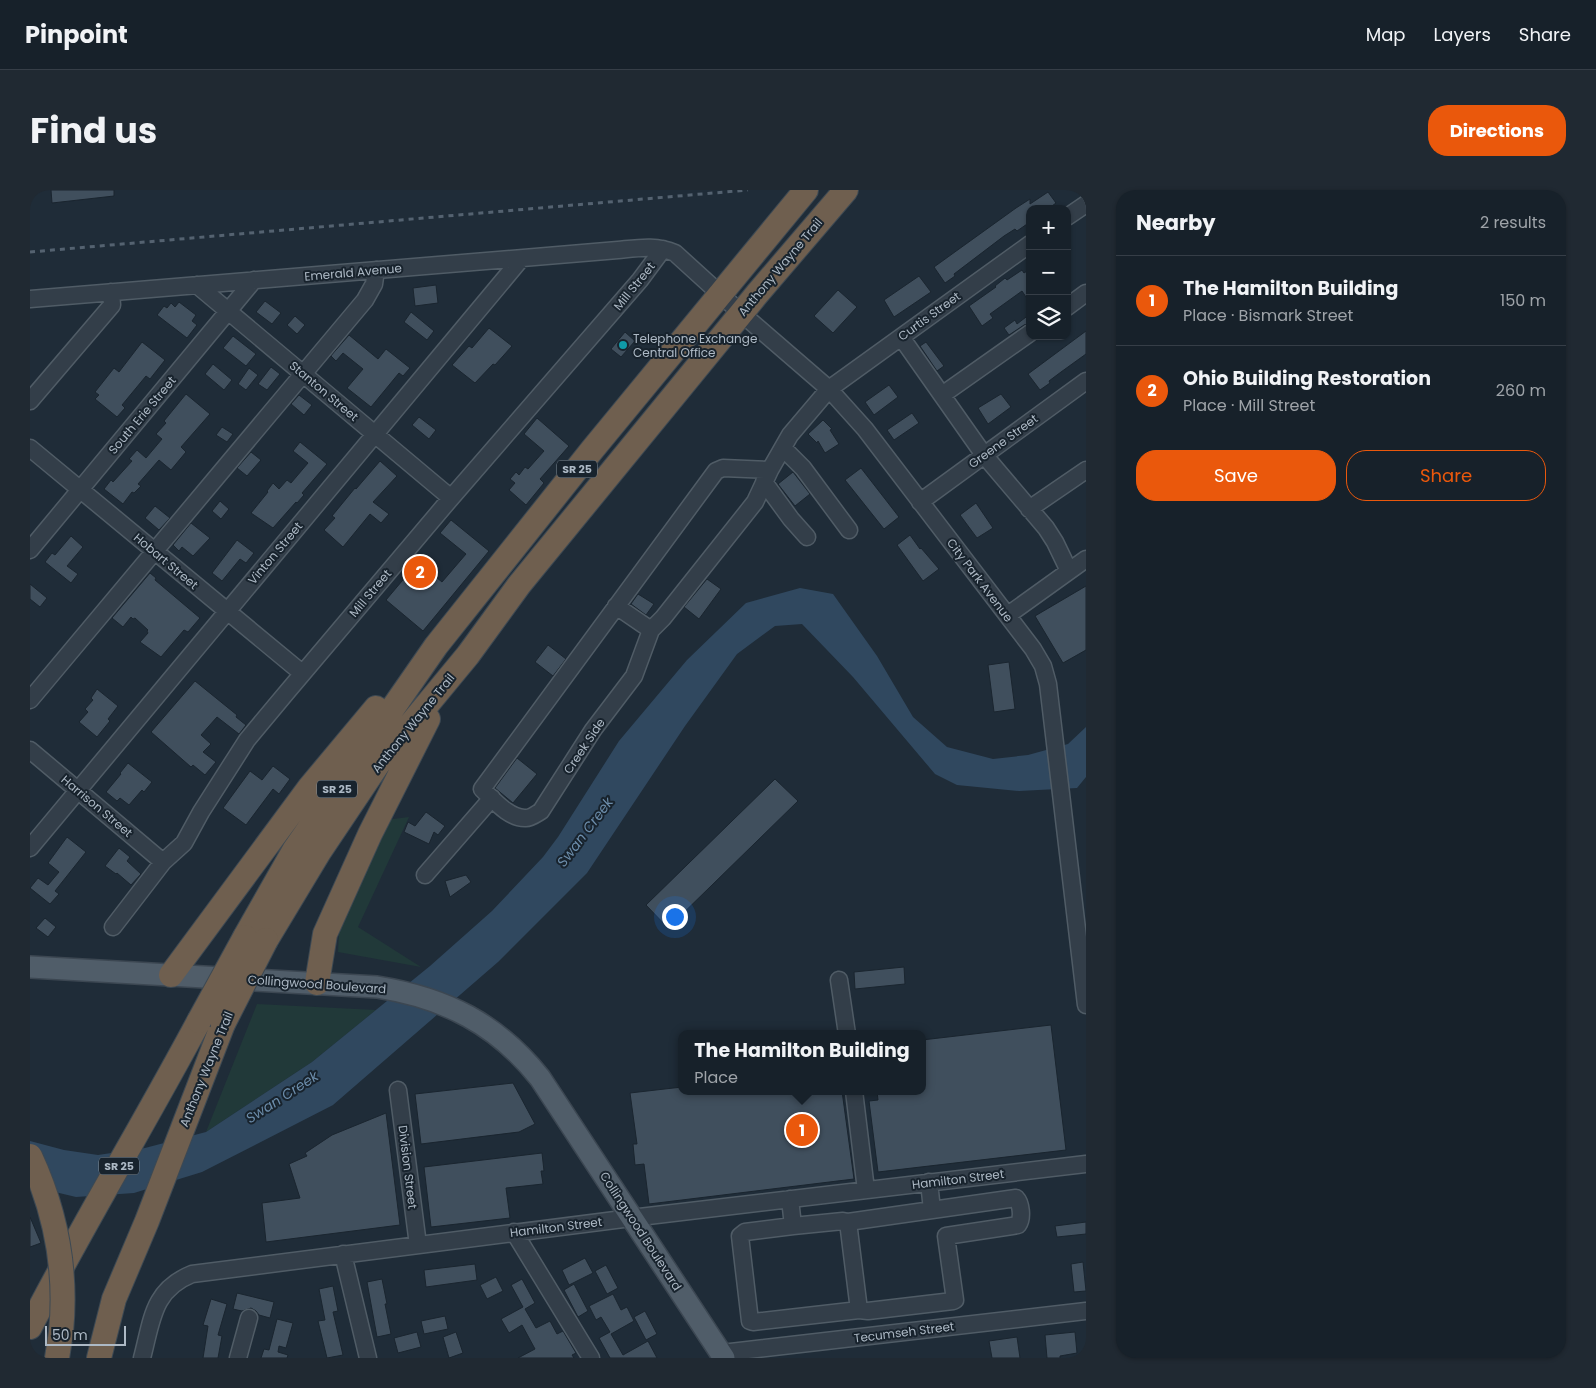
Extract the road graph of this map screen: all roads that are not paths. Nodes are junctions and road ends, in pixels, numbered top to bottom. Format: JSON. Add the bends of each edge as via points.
{"nodes":[{"id":1,"x":806,"y":190,"type":"edge"},
{"id":2,"x":846,"y":190,"type":"edge"},
{"id":3,"x":1086,"y":204,"type":"edge"},
{"id":4,"x":1071,"y":214,"type":"edge"},
{"id":5,"x":1026,"y":247,"type":"edge"},
{"id":6,"x":669,"y":251,"type":"junction"},
{"id":7,"x":521,"y":258,"type":"junction"},
{"id":8,"x":376,"y":270,"type":"junction"},
{"id":9,"x":254,"y":280,"type":"junction"},
{"id":10,"x":197,"y":285,"type":"junction"},
{"id":11,"x":111,"y":292,"type":"junction"},
{"id":12,"x":1086,"y":293,"type":"edge"},
{"id":13,"x":721,"y":294,"type":"junction"},
{"id":14,"x":30,"y":299,"type":"edge"},
{"id":15,"x":1071,"y":303,"type":"edge"},
{"id":16,"x":229,"y":311,"type":"junction"},
{"id":17,"x":741,"y":313,"type":"junction"},
{"id":18,"x":902,"y":336,"type":"junction"},
{"id":19,"x":1026,"y":336,"type":"edge"},
{"id":20,"x":304,"y":374,"type":"junction"},
{"id":21,"x":1086,"y":381,"type":"edge"},
{"id":22,"x":829,"y":389,"type":"junction"},
{"id":23,"x":942,"y":395,"type":"junction"},
{"id":24,"x":30,"y":401,"type":"edge"},
{"id":25,"x":375,"y":434,"type":"junction"},
{"id":26,"x":30,"y":448,"type":"edge"},
{"id":27,"x":783,"y":448,"type":"junction"},
{"id":28,"x":984,"y":455,"type":"junction"},
{"id":29,"x":1086,"y":470,"type":"edge"},
{"id":30,"x":767,"y":476,"type":"junction"},
{"id":31,"x":80,"y":490,"type":"junction"},
{"id":32,"x":451,"y":498,"type":"junction"},
{"id":33,"x":920,"y":502,"type":"junction"},
{"id":34,"x":1029,"y":510,"type":"junction"},
{"id":35,"x":849,"y":530,"type":"dead end"},
{"id":36,"x":807,"y":537,"type":"dead end"},
{"id":37,"x":30,"y":550,"type":"edge"},
{"id":38,"x":154,"y":552,"type":"junction"},
{"id":39,"x":1086,"y":559,"type":"edge"},
{"id":40,"x":1069,"y":571,"type":"junction"},
{"id":41,"x":616,"y":606,"type":"junction"},
{"id":42,"x":227,"y":612,"type":"junction"},
{"id":43,"x":1008,"y":616,"type":"junction"},
{"id":44,"x":651,"y":630,"type":"junction"},
{"id":45,"x":436,"y":646,"type":"junction"},
{"id":46,"x":468,"y":655,"type":"junction"},
{"id":47,"x":302,"y":673,"type":"junction"},
{"id":48,"x":30,"y":700,"type":"edge"},
{"id":49,"x":30,"y":750,"type":"edge"},
{"id":50,"x":78,"y":790,"type":"junction"},
{"id":51,"x":492,"y":798,"type":"junction"},
{"id":52,"x":30,"y":848,"type":"edge"},
{"id":53,"x":163,"y":862,"type":"junction"},
{"id":54,"x":425,"y":875,"type":"dead end"},
{"id":55,"x":113,"y":928,"type":"dead end"},
{"id":56,"x":255,"y":938,"type":"junction"},
{"id":57,"x":35,"y":965,"type":"edge"},
{"id":58,"x":171,"y":975,"type":"junction"},
{"id":59,"x":839,"y":980,"type":"dead end"},
{"id":60,"x":317,"y":983,"type":"junction"},
{"id":61,"x":1086,"y":1005,"type":"edge"},
{"id":62,"x":846,"y":1030,"type":"edge"},
{"id":63,"x":398,"y":1090,"type":"dead end"},
{"id":64,"x":854,"y":1095,"type":"edge"},
{"id":65,"x":30,"y":1156,"type":"edge"},
{"id":66,"x":1086,"y":1164,"type":"edge"},
{"id":67,"x":929,"y":1182,"type":"junction"},
{"id":68,"x":866,"y":1190,"type":"junction"},
{"id":69,"x":790,"y":1199,"type":"junction"},
{"id":70,"x":932,"y":1210,"type":"junction"},
{"id":71,"x":631,"y":1218,"type":"junction"},
{"id":72,"x":848,"y":1222,"type":"junction"},
{"id":73,"x":793,"y":1226,"type":"junction"},
{"id":74,"x":81,"y":1232,"type":"junction"},
{"id":75,"x":514,"y":1232,"type":"junction"},
{"id":76,"x":418,"y":1245,"type":"junction"},
{"id":77,"x":343,"y":1254,"type":"junction"},
{"id":78,"x":114,"y":1298,"type":"junction"},
{"id":79,"x":30,"y":1307,"type":"edge"},
{"id":80,"x":859,"y":1310,"type":"junction"},
{"id":81,"x":1086,"y":1311,"type":"edge"},
{"id":82,"x":794,"y":1317,"type":"junction"},
{"id":83,"x":249,"y":1318,"type":"dead end"},
{"id":84,"x":30,"y":1328,"type":"edge"},
{"id":85,"x":797,"y":1344,"type":"junction"},
{"id":86,"x":769,"y":1353,"type":"edge"},
{"id":87,"x":723,"y":1356,"type":"edge"},
{"id":88,"x":57,"y":1358,"type":"edge"},
{"id":89,"x":89,"y":1358,"type":"edge"},
{"id":90,"x":99,"y":1358,"type":"edge"},
{"id":91,"x":142,"y":1358,"type":"edge"},
{"id":92,"x":238,"y":1358,"type":"edge"},
{"id":93,"x":368,"y":1358,"type":"edge"},
{"id":94,"x":591,"y":1358,"type":"edge"}],
"edges":[{"from":1,"to":13,"type":"highway","name":"Anthony Wayne Trail","number":"SR 25"},
{"from":2,"to":17,"type":"highway","name":"Anthony Wayne Trail","number":"SR 25"},
{"from":3,"to":4,"type":"street"},
{"from":5,"to":18,"type":"street","name":"Curtis Street"},
{"from":6,"to":7,"type":"street","name":"Emerald Avenue","via":[[647,246]]},
{"from":6,"to":13,"type":"street","name":"City Park Avenue"},
{"from":6,"to":32,"type":"street","name":"Mill Street","via":[[640,280]]},
{"from":7,"to":8,"type":"street","name":"Emerald Avenue"},
{"from":7,"to":25,"type":"street","name":"Vinton Street"},
{"from":8,"to":9,"type":"street","name":"Emerald Avenue"},
{"from":8,"to":20,"type":"street","via":[[374,284],[365,300]]},
{"from":9,"to":10,"type":"street","name":"Emerald Avenue"},
{"from":9,"to":16,"type":"street","name":"South Erie Street"},
{"from":10,"to":11,"type":"street","name":"Emerald Avenue"},
{"from":10,"to":16,"type":"street","name":"Stanton Street"},
{"from":11,"to":14,"type":"street","name":"Emerald Avenue"},
{"from":11,"to":24,"type":"street","via":[[112,305]]},
{"from":12,"to":15,"type":"street"},
{"from":13,"to":17,"type":"street","name":"City Park Avenue"},
{"from":13,"to":45,"type":"highway","name":"Anthony Wayne Trail","number":"SR 25"},
{"from":16,"to":20,"type":"street","name":"Stanton Street"},
{"from":16,"to":31,"type":"street","name":"South Erie Street"},
{"from":17,"to":22,"type":"street","name":"City Park Avenue"},
{"from":17,"to":46,"type":"highway","name":"Anthony Wayne Trail","number":"SR 25","via":[[519,585]]},
{"from":18,"to":22,"type":"street","name":"Curtis Street"},
{"from":18,"to":23,"type":"street"},
{"from":19,"to":23,"type":"street"},
{"from":20,"to":25,"type":"street","name":"Stanton Street"},
{"from":20,"to":38,"type":"street"},
{"from":21,"to":28,"type":"street","name":"Greene Street"},
{"from":22,"to":27,"type":"street","name":"Creek Side"},
{"from":22,"to":33,"type":"street","name":"City Park Avenue"},
{"from":23,"to":28,"type":"street"},
{"from":25,"to":32,"type":"street","name":"Stanton Street"},
{"from":25,"to":42,"type":"street","name":"Vinton Street"},
{"from":26,"to":31,"type":"street","name":"Hobart Street"},
{"from":27,"to":30,"type":"street","name":"Creek Side"},
{"from":27,"to":35,"type":"street"},
{"from":28,"to":33,"type":"street","name":"Greene Street"},
{"from":28,"to":34,"type":"street"},
{"from":29,"to":34,"type":"street"},
{"from":30,"to":36,"type":"street","via":[[791,519]]},
{"from":30,"to":41,"type":"street","via":[[724,468],[716,471]]},
{"from":30,"to":44,"type":"street","name":"Creek Side","via":[[755,502]]},
{"from":31,"to":37,"type":"street","name":"South Erie Street"},
{"from":31,"to":38,"type":"street","name":"Hobart Street"},
{"from":32,"to":47,"type":"street","name":"Mill Street"},
{"from":33,"to":43,"type":"street","name":"City Park Avenue"},
{"from":34,"to":40,"type":"street","via":[[1050,535]]},
{"from":38,"to":42,"type":"street","name":"Hobart Street"},
{"from":38,"to":48,"type":"street"},
{"from":39,"to":40,"type":"street"},
{"from":40,"to":43,"type":"street"},
{"from":41,"to":44,"type":"street"},
{"from":41,"to":51,"type":"street","via":[[482,789]]},
{"from":42,"to":47,"type":"street","name":"Hobart Street"},
{"from":42,"to":50,"type":"street","name":"Vinton Street"},
{"from":43,"to":61,"type":"street","name":"City Park Avenue","via":[[1043,666],[1048,684]]},
{"from":44,"to":51,"type":"street","name":"Creek Side","via":[[634,676],[593,730],[541,812],[528,818],[516,817]]},
{"from":45,"to":56,"type":"highway","name":"Anthony Wayne Trail","number":"SR 25","via":[[295,849]]},
{"from":45,"to":58,"type":"highway","via":[[376,708],[310,788]]},
{"from":46,"to":56,"type":"highway","name":"Anthony Wayne Trail","number":"SR 25","via":[[378,764],[319,852]]},
{"from":46,"to":60,"type":"highway","via":[[420,733],[370,834],[325,934]]},
{"from":47,"to":53,"type":"street","name":"Mill Street","via":[[247,740],[184,843]]},
{"from":49,"to":50,"type":"street","name":"Harrison Street"},
{"from":50,"to":52,"type":"street","name":"Vinton Street"},
{"from":50,"to":53,"type":"street","name":"Harrison Street"},
{"from":51,"to":54,"type":"street"},
{"from":53,"to":55,"type":"street","name":"Mill Street"},
{"from":56,"to":74,"type":"highway","name":"Anthony Wayne Trail","number":"SR 25","bridge":true,"via":[[199,1022]]},
{"from":56,"to":78,"type":"highway","name":"Anthony Wayne Trail","number":"SR 25","bridge":true},
{"from":57,"to":58,"type":"main road","name":"Collingwood Boulevard"},
{"from":58,"to":60,"type":"main road","name":"Collingwood Boulevard"},
{"from":59,"to":62,"type":"street"},
{"from":60,"to":71,"type":"main road","name":"Collingwood Boulevard","via":[[377,987],[429,998],[466,1014],[496,1034],[532,1067]]},
{"from":63,"to":76,"type":"street","name":"Division Street"},
{"from":64,"to":68,"type":"street"},
{"from":65,"to":88,"type":"highway","bridge":true,"via":[[57,1236],[63,1307]]},
{"from":66,"to":67,"type":"street","name":"Hamilton Street"},
{"from":67,"to":68,"type":"street","name":"Hamilton Street"},
{"from":67,"to":70,"type":"street"},
{"from":68,"to":69,"type":"street","name":"Hamilton Street"},
{"from":69,"to":71,"type":"street","name":"Hamilton Street"},
{"from":69,"to":73,"type":"street"},
{"from":70,"to":72,"type":"street"},
{"from":70,"to":80,"type":"street","via":[[1016,1198],[1020,1202],[1021,1221],[1012,1226],[946,1236],[955,1300]]},
{"from":71,"to":75,"type":"street","name":"Hamilton Street"},
{"from":71,"to":87,"type":"main road","name":"Collingwood Boulevard"},
{"from":72,"to":73,"type":"street"},
{"from":72,"to":80,"type":"street"},
{"from":73,"to":82,"type":"street","via":[[745,1232],[740,1236],[750,1321]]},
{"from":74,"to":79,"type":"main road","name":"Anthony Wayne Trail","number":"SR 25"},
{"from":74,"to":84,"type":"highway"},
{"from":75,"to":76,"type":"street","name":"Hamilton Street"},
{"from":75,"to":94,"type":"street"},
{"from":76,"to":77,"type":"street","name":"Hamilton Street"},
{"from":77,"to":91,"type":"street","name":"Hamilton Street","via":[[198,1273],[177,1280],[156,1306]]},
{"from":77,"to":93,"type":"street"},
{"from":78,"to":89,"type":"main road","name":"Anthony Wayne Trail","number":"SR 25"},
{"from":78,"to":90,"type":"highway"},
{"from":80,"to":82,"type":"street"},
{"from":81,"to":85,"type":"street","name":"Tecumseh Street"},
{"from":82,"to":85,"type":"street"},
{"from":83,"to":92,"type":"street"},
{"from":85,"to":86,"type":"street","name":"Tecumseh Street"},
{"from":86,"to":87,"type":"street","name":"Tecumseh Street"}]}
